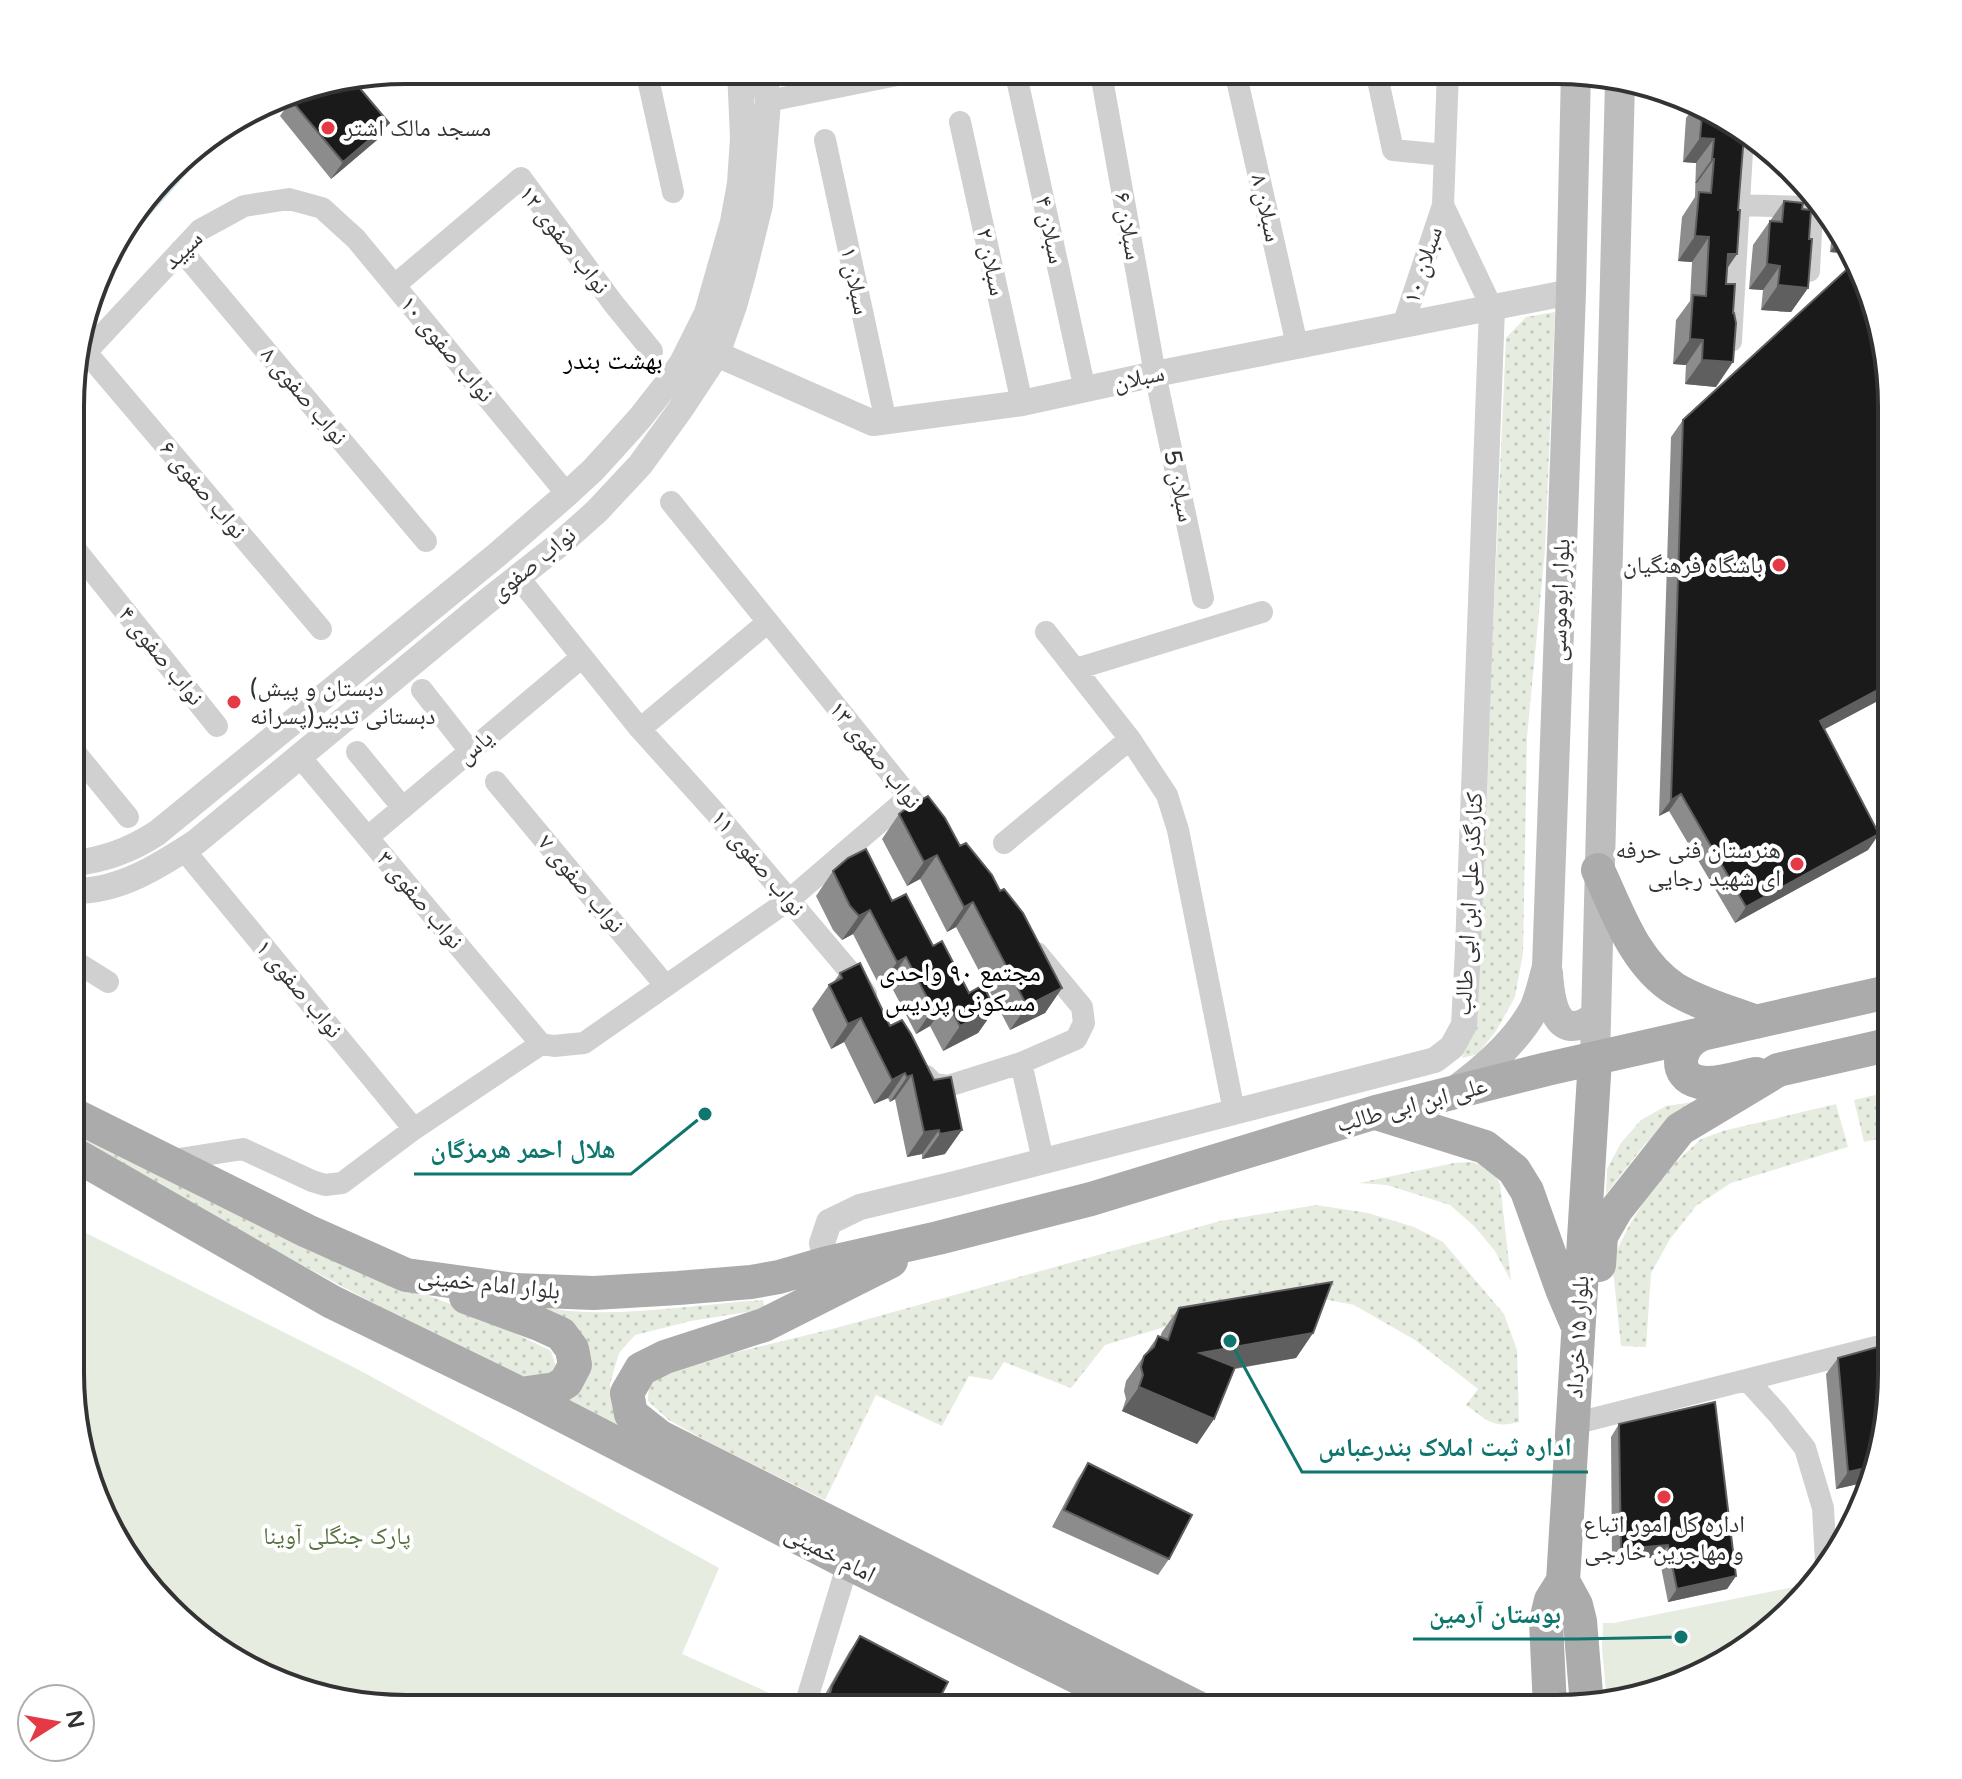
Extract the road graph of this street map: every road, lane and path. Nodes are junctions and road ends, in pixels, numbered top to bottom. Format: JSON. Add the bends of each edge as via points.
{"nodes":[{"id":1,"x":649,"y":84,"type":"edge"},
{"id":2,"x":741,"y":84,"type":"edge"},
{"id":3,"x":766,"y":84,"type":"edge"},
{"id":4,"x":852,"y":84,"type":"edge"},
{"id":5,"x":1018,"y":84,"type":"edge"},
{"id":6,"x":1103,"y":84,"type":"edge"},
{"id":7,"x":1238,"y":84,"type":"edge"},
{"id":8,"x":1379,"y":84,"type":"edge"},
{"id":9,"x":1448,"y":84,"type":"edge"},
{"id":10,"x":1576,"y":85,"type":"edge"},
{"id":11,"x":1620,"y":90,"type":"edge"},
{"id":12,"x":768,"y":101,"type":"junction"},
{"id":13,"x":960,"y":122,"type":"dead end"},
{"id":14,"x":825,"y":140,"type":"dead end"},
{"id":15,"x":1742,"y":144,"type":"edge"},
{"id":16,"x":1445,"y":155,"type":"junction"},
{"id":17,"x":673,"y":192,"type":"dead end"},
{"id":18,"x":1803,"y":201,"type":"edge"},
{"id":19,"x":1443,"y":205,"type":"junction"},
{"id":20,"x":1739,"y":205,"type":"junction"},
{"id":21,"x":322,"y":208,"type":"joint"},
{"id":22,"x":1812,"y":212,"type":"edge"},
{"id":23,"x":181,"y":250,"type":"junction"},
{"id":24,"x":1809,"y":271,"type":"edge"},
{"id":25,"x":395,"y":285,"type":"junction"},
{"id":26,"x":1571,"y":292,"type":"junction"},
{"id":27,"x":1492,"y":308,"type":"junction"},
{"id":28,"x":1403,"y":325,"type":"junction"},
{"id":29,"x":1731,"y":342,"type":"edge"},
{"id":30,"x":1297,"y":345,"type":"junction"},
{"id":31,"x":89,"y":348,"type":"edge"},
{"id":32,"x":705,"y":349,"type":"junction"},
{"id":33,"x":652,"y":351,"type":"dead end"},
{"id":34,"x":87,"y":364,"type":"edge"},
{"id":35,"x":1155,"y":374,"type":"junction"},
{"id":36,"x":1085,"y":390,"type":"junction"},
{"id":37,"x":1022,"y":403,"type":"junction"},
{"id":38,"x":886,"y":422,"type":"junction"},
{"id":39,"x":567,"y":494,"type":"junction"},
{"id":40,"x":671,"y":502,"type":"dead end"},
{"id":41,"x":426,"y":541,"type":"dead end"},
{"id":42,"x":498,"y":554,"type":"junction"},
{"id":43,"x":84,"y":560,"type":"edge"},
{"id":44,"x":518,"y":577,"type":"junction"},
{"id":45,"x":1203,"y":598,"type":"dead end"},
{"id":46,"x":1262,"y":612,"type":"dead end"},
{"id":47,"x":768,"y":622,"type":"junction"},
{"id":48,"x":321,"y":629,"type":"dead end"},
{"id":49,"x":1046,"y":632,"type":"dead end"},
{"id":50,"x":582,"y":657,"type":"junction"},
{"id":51,"x":1076,"y":669,"type":"junction"},
{"id":52,"x":422,"y":690,"type":"dead end"},
{"id":53,"x":217,"y":726,"type":"dead end"},
{"id":54,"x":640,"y":729,"type":"junction"},
{"id":55,"x":279,"y":732,"type":"junction"},
{"id":56,"x":1130,"y":739,"type":"junction"},
{"id":57,"x":470,"y":751,"type":"junction"},
{"id":58,"x":357,"y":752,"type":"dead end"},
{"id":59,"x":300,"y":757,"type":"junction"},
{"id":60,"x":84,"y":763,"type":"edge"},
{"id":61,"x":496,"y":782,"type":"dead end"},
{"id":62,"x":909,"y":797,"type":"junction"},
{"id":63,"x":403,"y":808,"type":"junction"},
{"id":64,"x":128,"y":817,"type":"dead end"},
{"id":65,"x":368,"y":837,"type":"junction"},
{"id":66,"x":944,"y":840,"type":"edge"},
{"id":67,"x":1004,"y":843,"type":"dead end"},
{"id":68,"x":184,"y":850,"type":"junction"},
{"id":69,"x":84,"y":861,"type":"edge"},
{"id":70,"x":1598,"y":870,"type":"junction"},
{"id":71,"x":84,"y":889,"type":"edge"},
{"id":72,"x":789,"y":900,"type":"junction"},
{"id":73,"x":1021,"y":933,"type":"edge"},
{"id":74,"x":84,"y":967,"type":"edge"},
{"id":75,"x":1547,"y":967,"type":"junction"},
{"id":76,"x":108,"y":982,"type":"dead end"},
{"id":77,"x":665,"y":985,"type":"junction"},
{"id":78,"x":1878,"y":994,"type":"edge"},
{"id":79,"x":878,"y":1010,"type":"edge"},
{"id":80,"x":1595,"y":1017,"type":"junction"},
{"id":81,"x":1756,"y":1022,"type":"junction"},
{"id":82,"x":1700,"y":1035,"type":"junction"},
{"id":83,"x":541,"y":1044,"type":"junction"},
{"id":84,"x":1878,"y":1047,"type":"edge"},
{"id":85,"x":912,"y":1059,"type":"edge"},
{"id":86,"x":1595,"y":1059,"type":"junction"},
{"id":87,"x":1021,"y":1063,"type":"junction"},
{"id":88,"x":1778,"y":1070,"type":"junction"},
{"id":89,"x":1453,"y":1093,"type":"junction"},
{"id":90,"x":1234,"y":1111,"type":"junction"},
{"id":91,"x":1376,"y":1112,"type":"junction"},
{"id":92,"x":84,"y":1120,"type":"edge"},
{"id":93,"x":414,"y":1129,"type":"junction"},
{"id":94,"x":84,"y":1160,"type":"edge"},
{"id":95,"x":1043,"y":1160,"type":"junction"},
{"id":96,"x":166,"y":1161,"type":"junction"},
{"id":97,"x":938,"y":1238,"type":"junction"},
{"id":98,"x":827,"y":1263,"type":"junction"},
{"id":99,"x":406,"y":1275,"type":"junction"},
{"id":100,"x":1579,"y":1329,"type":"junction"},
{"id":101,"x":1878,"y":1347,"type":"edge"},
{"id":102,"x":1748,"y":1381,"type":"junction"},
{"id":103,"x":521,"y":1394,"type":"junction"},
{"id":104,"x":1573,"y":1424,"type":"junction"},
{"id":105,"x":1825,"y":1550,"type":"edge"},
{"id":106,"x":848,"y":1563,"type":"junction"},
{"id":107,"x":1563,"y":1581,"type":"junction"},
{"id":108,"x":1586,"y":1693,"type":"edge"},
{"id":109,"x":808,"y":1695,"type":"edge"},
{"id":110,"x":1114,"y":1695,"type":"edge"},
{"id":111,"x":1172,"y":1695,"type":"edge"},
{"id":112,"x":1549,"y":1695,"type":"edge"}],
"edges":[{"from":1,"to":17,"type":"street"},
{"from":2,"to":32,"type":"street","name":"نواب صفوی","via":[[737,204],[707,313]]},
{"from":3,"to":12,"type":"street","name":"نواب صفوی"},
{"from":4,"to":12,"type":"street"},
{"from":5,"to":36,"type":"street","name":"سبلان ۴"},
{"from":6,"to":35,"type":"street","name":"سبلان ۶"},
{"from":7,"to":30,"type":"street","name":"سبلان ۸"},
{"from":8,"to":16,"type":"street","via":[[1393,150]]},
{"from":9,"to":16,"type":"street","name":"سبلان ۱۰"},
{"from":10,"to":26,"type":"main road","name":"بلوار ابوموسی"},
{"from":11,"to":70,"type":"main road","name":"بلوار ابوموسی"},
{"from":12,"to":32,"type":"street","name":"نواب صفوی","via":[[760,205],[743,274]]},
{"from":13,"to":37,"type":"street","name":"سبلان ۲"},
{"from":14,"to":38,"type":"street","name":"سبلان ۱"},
{"from":15,"to":20,"type":"street"},
{"from":16,"to":19,"type":"street","name":"سبلان ۱۰"},
{"from":18,"to":20,"type":"street"},
{"from":19,"to":27,"type":"street","name":"سبلان ۱۰"},
{"from":19,"to":28,"type":"street","name":"سبلان ۱۰"},
{"from":20,"to":29,"type":"street"},
{"from":21,"to":23,"type":"street","name":"سپید","via":[[289,199],[244,206],[200,230]]},
{"from":21,"to":25,"type":"street","name":"نواب صفوی ۱۰"},
{"from":22,"to":24,"type":"street"},
{"from":23,"to":31,"type":"street","name":"سپید"},
{"from":23,"to":41,"type":"street","name":"نواب صفوی ۸"},
{"from":25,"to":33,"type":"street","name":"نواب صفوی ۱۲","via":[[521,178]]},
{"from":25,"to":39,"type":"street","name":"نواب صفوی ۱۰"},
{"from":26,"to":27,"type":"street","name":"سبلان"},
{"from":26,"to":75,"type":"main road","name":"بلوار ابوموسی"},
{"from":27,"to":28,"type":"street","name":"سبلان"},
{"from":27,"to":90,"type":"street","name":"کنارگذر علی ابن ابی طالب","via":[[1464,1025],[1452,1047],[1435,1060]]},
{"from":28,"to":30,"type":"street","name":"سبلان"},
{"from":30,"to":35,"type":"street","name":"سبلان"},
{"from":32,"to":38,"type":"street","name":"سبلان","via":[[873,423]]},
{"from":32,"to":39,"type":"street","name":"نواب صفوی","via":[[678,370]]},
{"from":32,"to":44,"type":"street","name":"نواب صفوی","via":[[640,465],[597,511]]},
{"from":34,"to":48,"type":"street","name":"نواب صفوی ۶"},
{"from":35,"to":36,"type":"street","name":"سبلان"},
{"from":35,"to":45,"type":"street","name":"سبلان 5"},
{"from":36,"to":37,"type":"street","name":"سبلان"},
{"from":37,"to":38,"type":"street","name":"سبلان"},
{"from":39,"to":42,"type":"street","name":"نواب صفوی"},
{"from":40,"to":47,"type":"street","name":"نواب صفوی ۱۳"},
{"from":42,"to":44,"type":"street"},
{"from":42,"to":55,"type":"street","name":"نواب صفوی"},
{"from":43,"to":53,"type":"street","name":"نواب صفوی ۴"},
{"from":44,"to":50,"type":"street","name":"نواب صفوی ۱۱"},
{"from":44,"to":59,"type":"street","name":"نواب صفوی"},
{"from":46,"to":51,"type":"street"},
{"from":47,"to":54,"type":"street"},
{"from":47,"to":62,"type":"street","name":"نواب صفوی ۱۳"},
{"from":49,"to":51,"type":"street"},
{"from":50,"to":54,"type":"street","name":"نواب صفوی ۱۱"},
{"from":50,"to":57,"type":"street","name":"یاس"},
{"from":51,"to":56,"type":"street"},
{"from":52,"to":57,"type":"street"},
{"from":54,"to":72,"type":"street","name":"نواب صفوی ۱۱"},
{"from":55,"to":59,"type":"street"},
{"from":55,"to":69,"type":"street","name":"نواب صفوی","via":[[145,841]]},
{"from":56,"to":67,"type":"street"},
{"from":56,"to":90,"type":"street","via":[[1167,795],[1178,830]]},
{"from":57,"to":63,"type":"street","name":"یاس"},
{"from":58,"to":63,"type":"street"},
{"from":59,"to":65,"type":"street","name":"نواب صفوی ۳"},
{"from":59,"to":68,"type":"street","name":"نواب صفوی"},
{"from":60,"to":64,"type":"street"},
{"from":61,"to":77,"type":"street","name":"نواب صفوی ۷"},
{"from":62,"to":66,"type":"street","name":"نواب صفوی ۱۳"},
{"from":62,"to":72,"type":"street"},
{"from":63,"to":65,"type":"street","name":"یاس"},
{"from":65,"to":83,"type":"street","name":"نواب صفوی ۳"},
{"from":68,"to":71,"type":"street","name":"نواب صفوی","via":[[137,877]]},
{"from":68,"to":93,"type":"street","name":"نواب صفوی ۱"},
{"from":70,"to":80,"type":"main road","name":"بلوار ابوموسی"},
{"from":70,"to":81,"type":"main road","via":[[1631,939],[1660,978],[1692,998]]},
{"from":72,"to":77,"type":"street"},
{"from":72,"to":79,"type":"street","name":"نواب صفوی ۱۱"},
{"from":73,"to":87,"type":"street","via":[[1082,1007],[1084,1023],[1076,1039]]},
{"from":74,"to":76,"type":"street"},
{"from":75,"to":80,"type":"main road","via":[[1556,1015],[1569,1025],[1584,1025]]},
{"from":75,"to":89,"type":"main road","name":"بلوار ابوموسی","via":[[1535,1008],[1512,1040]]},
{"from":77,"to":83,"type":"street","via":[[584,1043]]},
{"from":78,"to":81,"type":"main road","name":"علی ابن ابی طالب"},
{"from":80,"to":86,"type":"main road","name":"بلوار ابوموسی"},
{"from":81,"to":82,"type":"main road","name":"علی ابن ابی طالب"},
{"from":82,"to":86,"type":"main road","name":"علی ابن ابی طالب"},
{"from":82,"to":88,"type":"main road","via":[[1682,1051],[1682,1068],[1693,1081],[1709,1083]]},
{"from":83,"to":93,"type":"street"},
{"from":84,"to":88,"type":"main road"},
{"from":85,"to":87,"type":"street","via":[[934,1084],[948,1086]]},
{"from":86,"to":89,"type":"main road","name":"علی ابن ابی طالب"},
{"from":86,"to":100,"type":"main road","name":"بلوار ۱۵ خرداد"},
{"from":87,"to":95,"type":"street"},
{"from":88,"to":100,"type":"main road","via":[[1680,1129],[1616,1210],[1601,1236],[1595,1301]]},
{"from":89,"to":91,"type":"main road","name":"علی ابن ابی طالب"},
{"from":90,"to":95,"type":"street","name":"کنارگذر علی ابن ابی طالب"},
{"from":91,"to":97,"type":"main road","name":"علی ابن ابی طالب","via":[[1091,1199]]},
{"from":91,"to":100,"type":"main road","via":[[1485,1147],[1514,1170],[1527,1191]]},
{"from":92,"to":96,"type":"main road","name":"بلوار امام خمینی"},
{"from":93,"to":96,"type":"street","via":[[342,1183],[312,1181],[243,1149]]},
{"from":94,"to":103,"type":"main road","via":[[332,1302]]},
{"from":95,"to":98,"type":"street","name":"کنارگذر علی ابن ابی طالب","via":[[860,1207],[829,1222],[822,1243]]},
{"from":96,"to":99,"type":"main road","name":"بلوار امام خمینی"},
{"from":97,"to":98,"type":"main road","name":"بلوار امام خمینی"},
{"from":97,"to":111,"type":"main road","via":[[764,1325],[641,1369],[627,1393],[631,1414],[660,1437]]},
{"from":98,"to":99,"type":"main road","name":"بلوار امام خمینی","via":[[751,1282],[594,1293],[515,1290]]},
{"from":99,"to":103,"type":"main road","via":[[561,1334],[575,1365],[566,1382]]},
{"from":100,"to":104,"type":"main road","name":"بلوار ۱۵ خرداد"},
{"from":101,"to":102,"type":"street"},
{"from":102,"to":104,"type":"street"},
{"from":102,"to":105,"type":"street","via":[[1805,1448],[1823,1508]]},
{"from":103,"to":106,"type":"main road","name":"امام خمینی"},
{"from":104,"to":107,"type":"main road","name":"بلوار ۱۵ خرداد"},
{"from":106,"to":109,"type":"street"},
{"from":106,"to":110,"type":"main road","name":"امام خمینی"},
{"from":107,"to":108,"type":"main road","name":"بلوار ۱۵ خرداد","via":[[1580,1621]]},
{"from":107,"to":112,"type":"main road","via":[[1546,1621]]}]}
